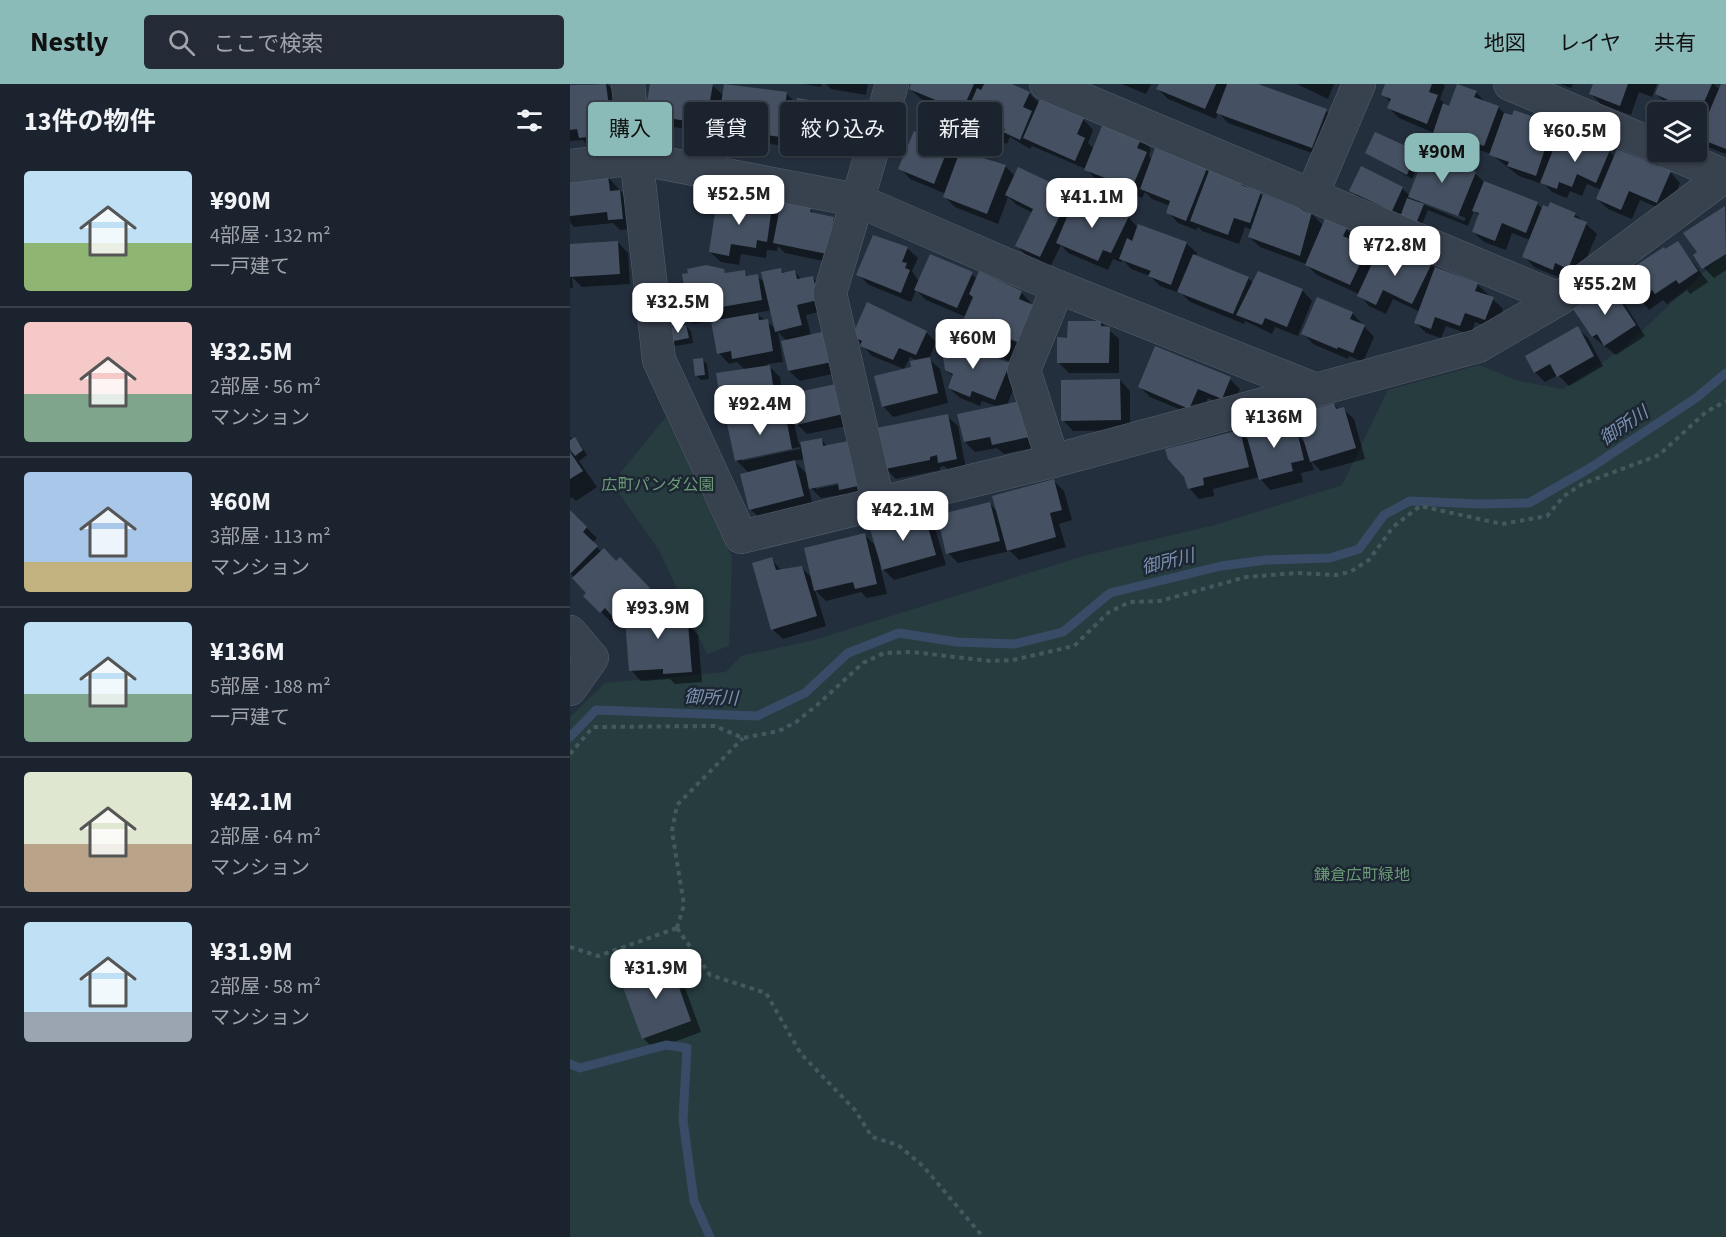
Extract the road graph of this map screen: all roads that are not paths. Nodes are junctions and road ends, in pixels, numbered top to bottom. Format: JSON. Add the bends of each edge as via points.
{"nodes":[{"id":1,"x":628,"y":84,"type":"edge"},
{"id":2,"x":892,"y":84,"type":"edge"},
{"id":3,"x":1046,"y":84,"type":"edge"},
{"id":4,"x":1359,"y":84,"type":"edge"},
{"id":5,"x":1510,"y":84,"type":"edge"},
{"id":6,"x":1647,"y":142,"type":"edge"},
{"id":7,"x":636,"y":158,"type":"junction"},
{"id":8,"x":1694,"y":162,"type":"edge"},
{"id":9,"x":570,"y":166,"type":"edge"},
{"id":10,"x":1726,"y":175,"type":"edge"},
{"id":11,"x":1311,"y":196,"type":"junction"},
{"id":12,"x":857,"y":200,"type":"junction"},
{"id":13,"x":1058,"y":287,"type":"junction"},
{"id":14,"x":1558,"y":299,"type":"junction"},
{"id":15,"x":1314,"y":389,"type":"junction"},
{"id":16,"x":1053,"y":461,"type":"junction"},
{"id":17,"x":878,"y":502,"type":"junction"},
{"id":18,"x":570,"y":632,"type":"edge"},
{"id":19,"x":570,"y":689,"type":"edge"}],
"edges":[{"from":1,"to":7,"type":"street"},
{"from":2,"to":12,"type":"street"},
{"from":3,"to":11,"type":"street"},
{"from":4,"to":11,"type":"street"},
{"from":5,"to":6,"type":"street"},
{"from":7,"to":9,"type":"street"},
{"from":7,"to":12,"type":"street"},
{"from":7,"to":17,"type":"street","via":[[659,360],[741,537]]},
{"from":8,"to":10,"type":"street"},
{"from":10,"to":14,"type":"street"},
{"from":11,"to":14,"type":"street"},
{"from":12,"to":13,"type":"street"},
{"from":12,"to":17,"type":"street","via":[[830,293]]},
{"from":13,"to":15,"type":"street"},
{"from":13,"to":16,"type":"street","via":[[1024,370]]},
{"from":14,"to":15,"type":"street","via":[[1478,346]]},
{"from":15,"to":16,"type":"street"},
{"from":16,"to":17,"type":"street"},
{"from":18,"to":19,"type":"street","via":[[592,658]]}]}
